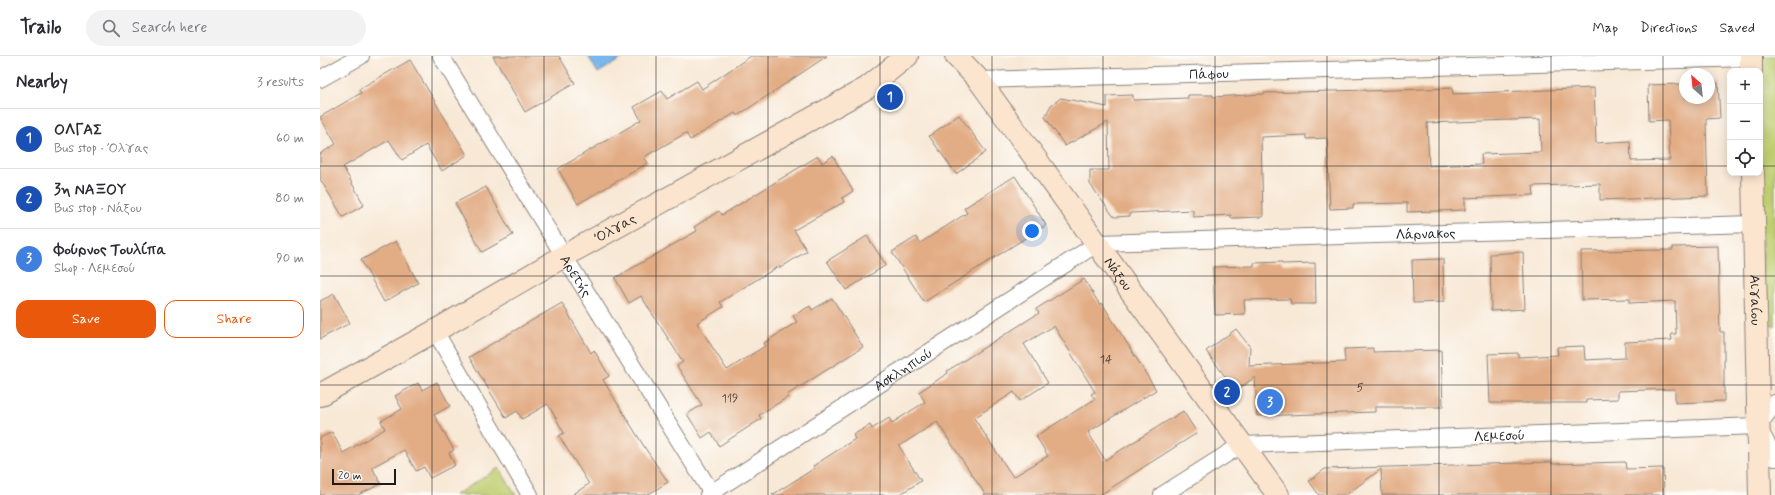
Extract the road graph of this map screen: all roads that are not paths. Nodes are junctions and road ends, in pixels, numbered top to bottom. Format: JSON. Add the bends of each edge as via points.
{"nodes":[{"id":1,"x":360,"y":56,"type":"edge"},
{"id":2,"x":441,"y":56,"type":"edge"},
{"id":3,"x":907,"y":56,"type":"edge"},
{"id":4,"x":956,"y":56,"type":"edge"},
{"id":5,"x":1751,"y":62,"type":"edge"},
{"id":6,"x":320,"y":79,"type":"edge"},
{"id":7,"x":979,"y":80,"type":"junction"},
{"id":8,"x":1753,"y":176,"type":"edge"},
{"id":9,"x":1754,"y":224,"type":"junction"},
{"id":10,"x":1098,"y":243,"type":"junction"},
{"id":11,"x":564,"y":256,"type":"junction"},
{"id":12,"x":1756,"y":329,"type":"junction"},
{"id":13,"x":435,"y":332,"type":"junction"},
{"id":14,"x":1775,"y":342,"type":"edge"},
{"id":15,"x":320,"y":395,"type":"edge"},
{"id":16,"x":1775,"y":403,"type":"edge"},
{"id":17,"x":1758,"y":426,"type":"junction"},
{"id":18,"x":1241,"y":445,"type":"junction"},
{"id":19,"x":1775,"y":458,"type":"edge"},
{"id":20,"x":711,"y":494,"type":"edge"},
{"id":21,"x":530,"y":495,"type":"edge"},
{"id":22,"x":1162,"y":495,"type":"edge"},
{"id":23,"x":1278,"y":495,"type":"edge"},
{"id":24,"x":1760,"y":495,"type":"edge"}],
"edges":[{"from":1,"to":6,"type":"street"},
{"from":2,"to":11,"type":"street","name":"Αρετής"},
{"from":3,"to":11,"type":"street","name":"Όλγας","via":[[867,88]]},
{"from":4,"to":7,"type":"street","name":"Νάξου"},
{"from":5,"to":7,"type":"street","name":"Πάφου"},
{"from":7,"to":10,"type":"street","name":"Νάξου"},
{"from":8,"to":9,"type":"street","name":"Αιγαίου"},
{"from":9,"to":10,"type":"street","name":"Λάρνακος"},
{"from":9,"to":12,"type":"street","name":"Αιγαίου"},
{"from":10,"to":18,"type":"street","name":"Νάξου"},
{"from":10,"to":20,"type":"street","name":"Ασκληπιού"},
{"from":11,"to":13,"type":"street","name":"Όλγας"},
{"from":11,"to":20,"type":"street","name":"Αρετής"},
{"from":12,"to":14,"type":"street"},
{"from":12,"to":17,"type":"street","name":"Αιγαίου"},
{"from":13,"to":15,"type":"street","name":"Όλγας"},
{"from":13,"to":21,"type":"street"},
{"from":16,"to":17,"type":"street"},
{"from":17,"to":18,"type":"street","name":"Λεμεσού"},
{"from":17,"to":19,"type":"street"},
{"from":17,"to":24,"type":"street","name":"Αιγαίου"},
{"from":18,"to":22,"type":"street"},
{"from":18,"to":23,"type":"street","name":"Νάξου"}]}
